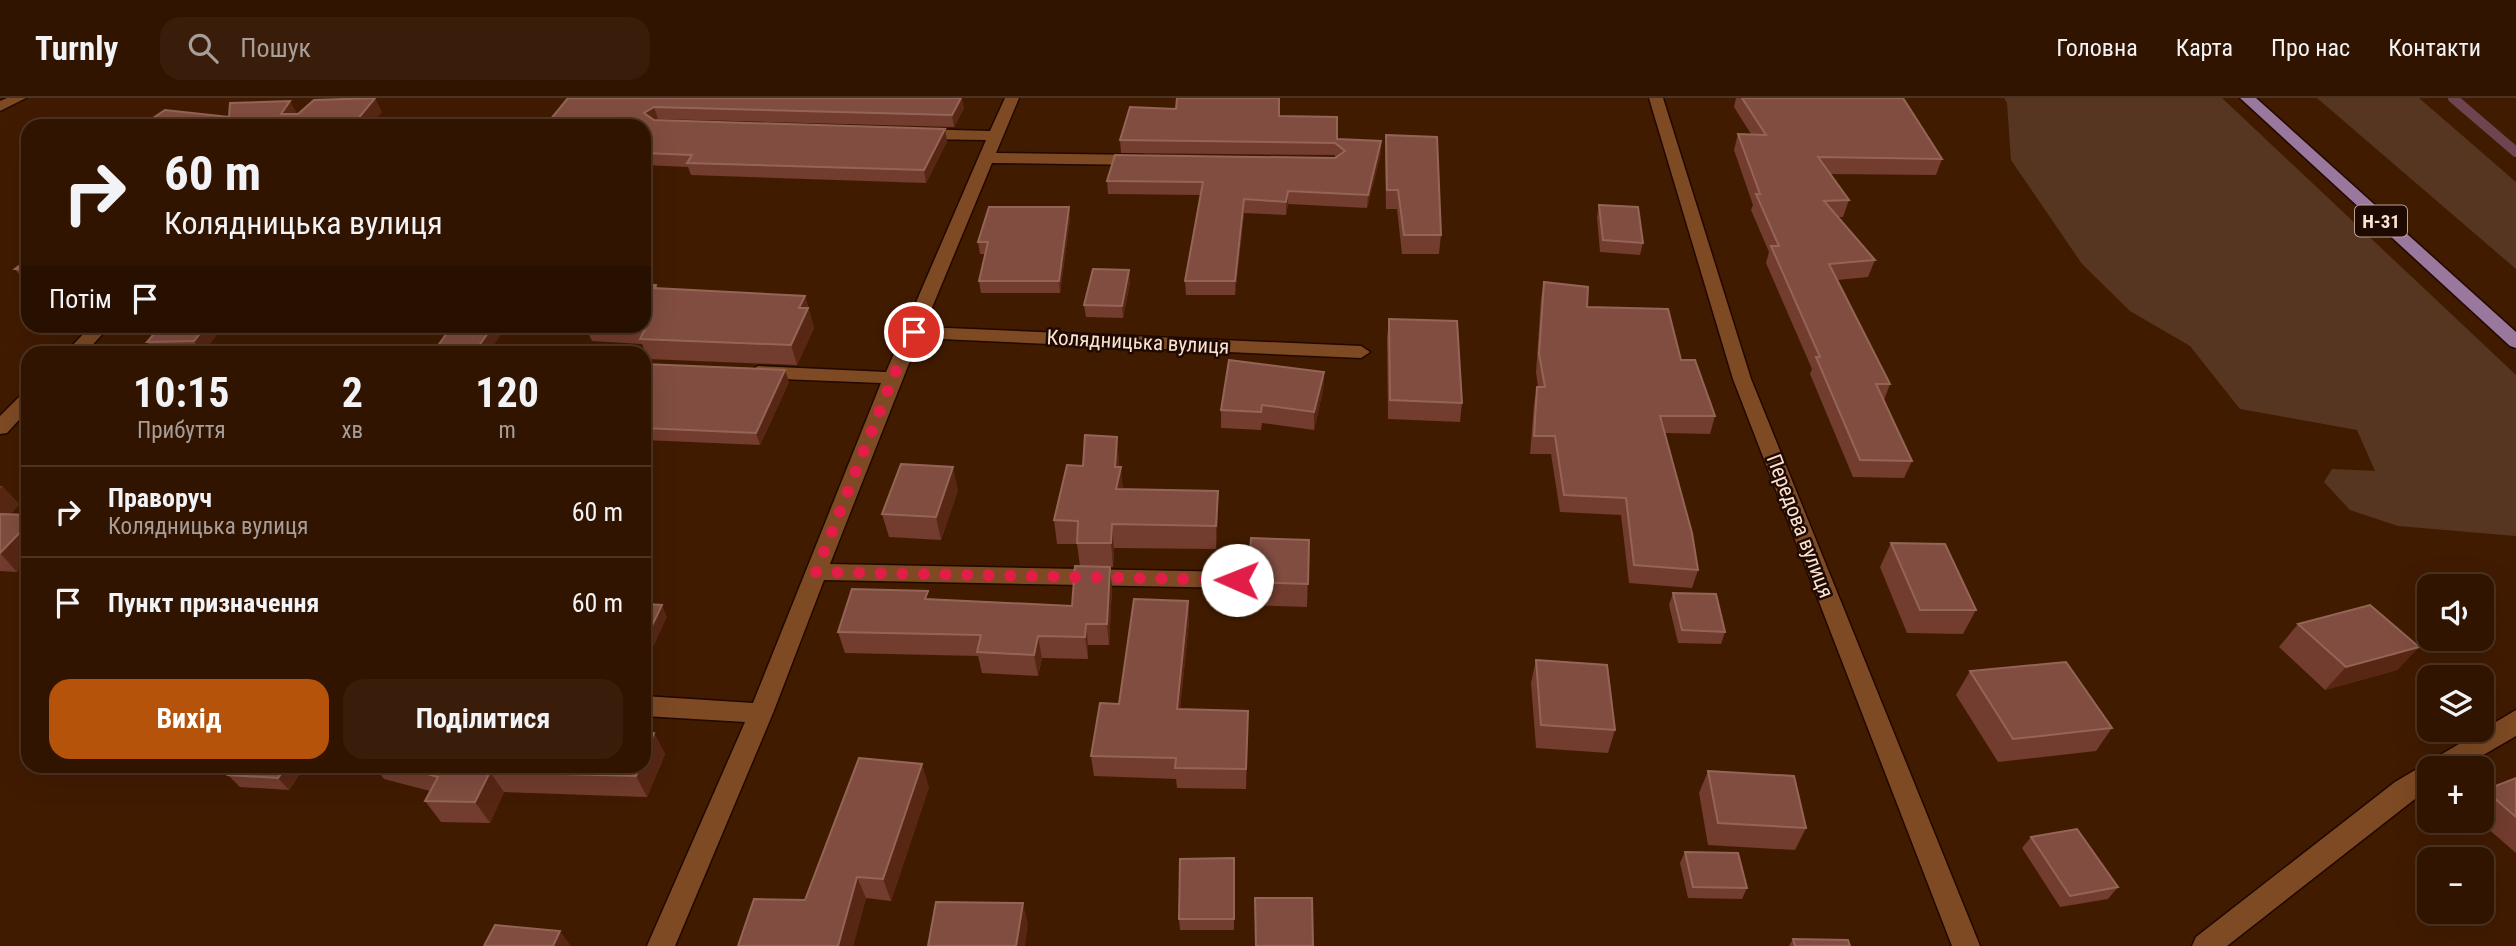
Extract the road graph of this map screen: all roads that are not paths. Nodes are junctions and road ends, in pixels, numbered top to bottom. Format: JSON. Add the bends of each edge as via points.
{"nodes":[{"id":1,"x":19,"y":98,"type":"edge"},
{"id":2,"x":1012,"y":98,"type":"edge"},
{"id":3,"x":1656,"y":98,"type":"edge"},
{"id":4,"x":2247,"y":98,"type":"edge"},
{"id":5,"x":0,"y":107,"type":"edge"},
{"id":6,"x":902,"y":134,"type":"edge"},
{"id":7,"x":996,"y":136,"type":"junction"},
{"id":8,"x":988,"y":158,"type":"junction"},
{"id":9,"x":1154,"y":160,"type":"edge"},
{"id":10,"x":914,"y":332,"type":"junction"},
{"id":11,"x":94,"y":333,"type":"edge"},
{"id":12,"x":2516,"y":342,"type":"edge"},
{"id":13,"x":81,"y":346,"type":"edge"},
{"id":14,"x":1361,"y":352,"type":"dead end"},
{"id":15,"x":741,"y":371,"type":"edge"},
{"id":16,"x":893,"y":377,"type":"junction"},
{"id":17,"x":21,"y":406,"type":"edge"},
{"id":18,"x":0,"y":428,"type":"edge"},
{"id":19,"x":816,"y":572,"type":"junction"},
{"id":20,"x":1237,"y":580,"type":"dead end"},
{"id":21,"x":651,"y":706,"type":"edge"},
{"id":22,"x":761,"y":713,"type":"junction"},
{"id":23,"x":2516,"y":720,"type":"edge"},
{"id":24,"x":2461,"y":756,"type":"edge"},
{"id":25,"x":2417,"y":782,"type":"edge"},
{"id":26,"x":662,"y":946,"type":"edge"},
{"id":27,"x":1966,"y":946,"type":"edge"},
{"id":28,"x":2206,"y":946,"type":"edge"}],
"edges":[{"from":1,"to":5,"type":"street"},
{"from":2,"to":7,"type":"street"},
{"from":3,"to":27,"type":"street","name":"Передова вулиця","via":[[1742,379]]},
{"from":4,"to":12,"type":"main road","number":"Н-31"},
{"from":6,"to":7,"type":"street"},
{"from":7,"to":8,"type":"street"},
{"from":8,"to":9,"type":"street"},
{"from":8,"to":10,"type":"street"},
{"from":10,"to":14,"type":"street","name":"Колядницька вулиця"},
{"from":10,"to":16,"type":"street"},
{"from":11,"to":13,"type":"street"},
{"from":15,"to":16,"type":"street"},
{"from":16,"to":19,"type":"street"},
{"from":17,"to":18,"type":"street"},
{"from":19,"to":20,"type":"street"},
{"from":19,"to":22,"type":"street"},
{"from":21,"to":22,"type":"street"},
{"from":22,"to":26,"type":"street"},
{"from":23,"to":24,"type":"street"},
{"from":25,"to":28,"type":"street"}]}
